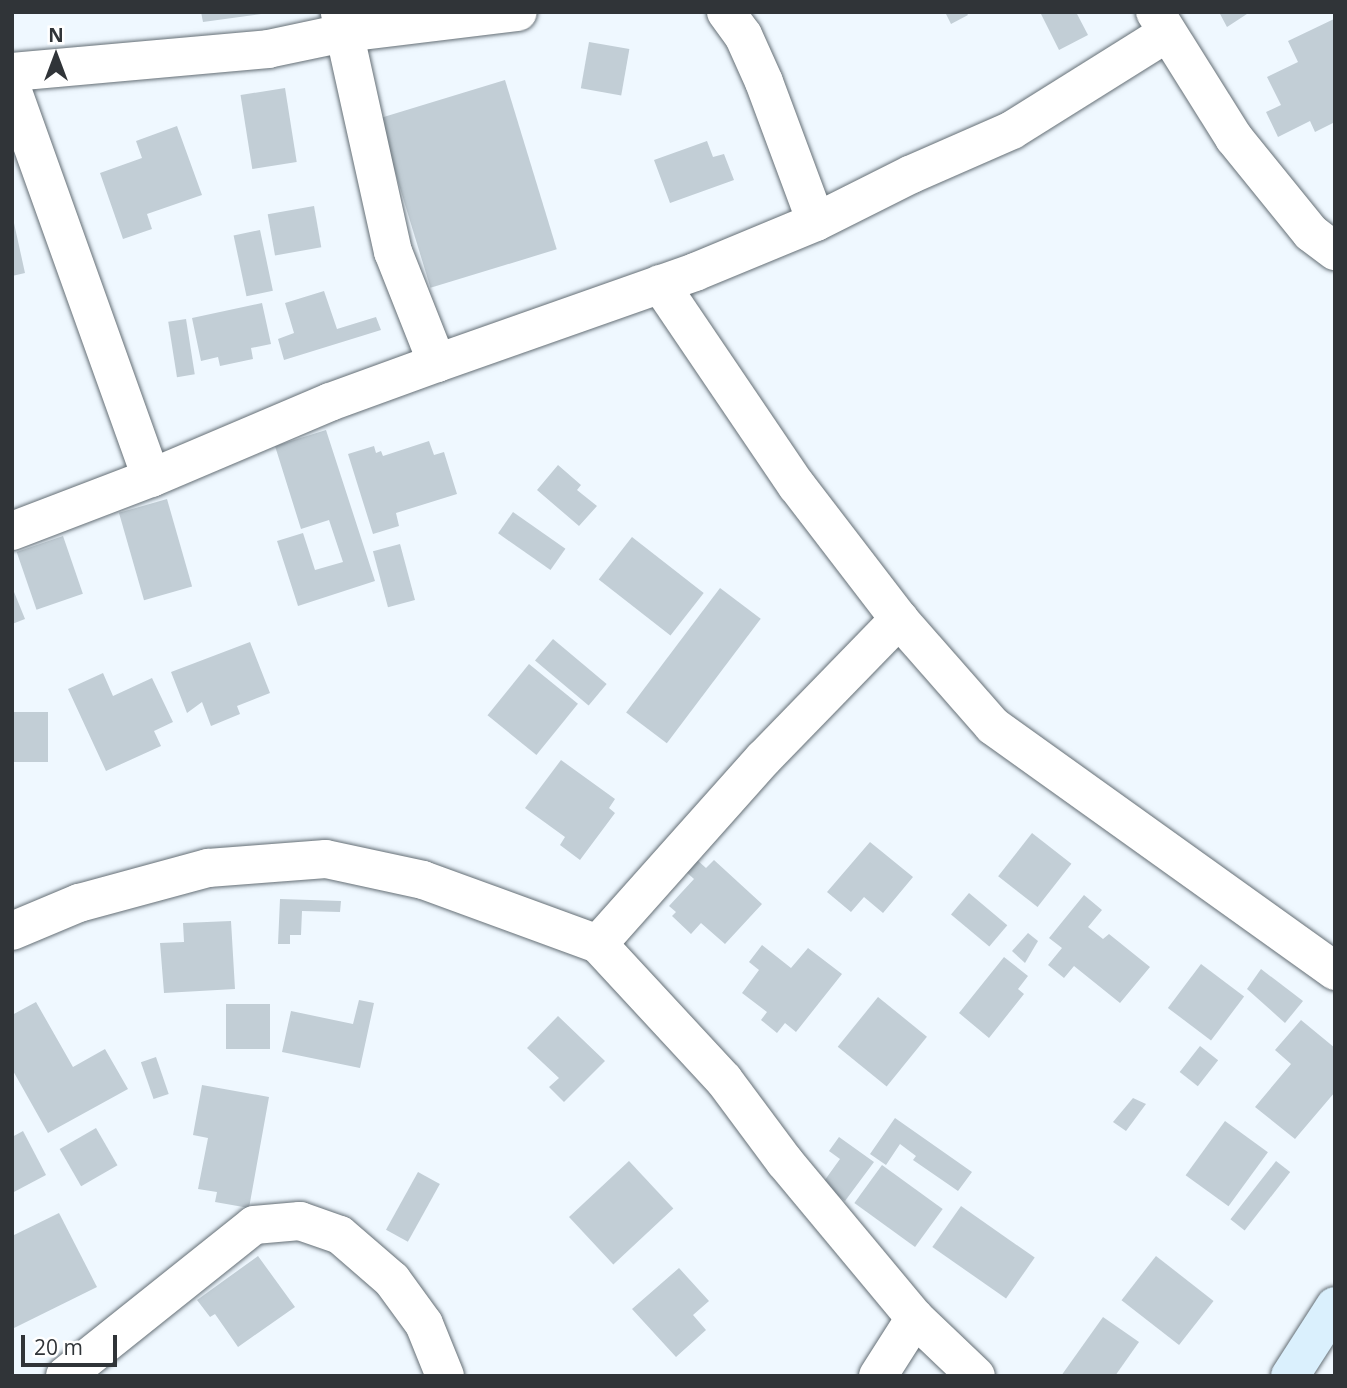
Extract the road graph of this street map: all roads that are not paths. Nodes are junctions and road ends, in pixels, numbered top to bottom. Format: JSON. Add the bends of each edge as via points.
{"nodes":[{"id":1,"x":518,"y":12,"type":"edge"},
{"id":2,"x":726,"y":12,"type":"edge"},
{"id":3,"x":342,"y":23,"type":"edge"},
{"id":4,"x":1161,"y":23,"type":"edge"},
{"id":5,"x":12,"y":72,"type":"edge"},
{"id":6,"x":12,"y":89,"type":"edge"},
{"id":7,"x":816,"y":222,"type":"junction"},
{"id":8,"x":1335,"y":251,"type":"edge"},
{"id":9,"x":660,"y":284,"type":"junction"},
{"id":10,"x":437,"y":363,"type":"junction"},
{"id":11,"x":151,"y":478,"type":"junction"},
{"id":12,"x":12,"y":531,"type":"edge"},
{"id":13,"x":899,"y":620,"type":"junction"},
{"id":14,"x":12,"y":931,"type":"edge"},
{"id":15,"x":598,"y":944,"type":"junction"},
{"id":16,"x":1335,"y":971,"type":"edge"},
{"id":17,"x":1335,"y":1307,"type":"edge"},
{"id":18,"x":915,"y":1318,"type":"junction"},
{"id":19,"x":65,"y":1376,"type":"edge"},
{"id":20,"x":445,"y":1376,"type":"edge"},
{"id":21,"x":878,"y":1376,"type":"edge"},
{"id":22,"x":976,"y":1376,"type":"edge"},
{"id":23,"x":1290,"y":1376,"type":"edge"}],
"edges":[{"from":1,"to":3,"type":"street"},
{"from":2,"to":7,"type":"street","via":[[743,35],[764,82]]},
{"from":3,"to":5,"type":"street","via":[[268,49]]},
{"from":3,"to":10,"type":"street","via":[[393,252]]},
{"from":4,"to":7,"type":"street","via":[[1012,130]]},
{"from":4,"to":8,"type":"street","via":[[1234,138],[1311,233]]},
{"from":6,"to":11,"type":"street"},
{"from":7,"to":9,"type":"street"},
{"from":9,"to":10,"type":"street"},
{"from":9,"to":13,"type":"street","via":[[797,486]]},
{"from":10,"to":11,"type":"street","via":[[330,402]]},
{"from":11,"to":12,"type":"street"},
{"from":13,"to":15,"type":"street","via":[[764,758]]},
{"from":13,"to":16,"type":"street","via":[[992,726]]},
{"from":14,"to":15,"type":"street","via":[[79,903],[208,868],[326,859],[424,880]]},
{"from":15,"to":18,"type":"street","via":[[724,1080],[785,1162]]},
{"from":17,"to":23,"type":"main road"},
{"from":18,"to":21,"type":"street"},
{"from":18,"to":22,"type":"street"},
{"from":19,"to":20,"type":"street","via":[[254,1225],[300,1222],[340,1235],[392,1280],[424,1324]]}]}
